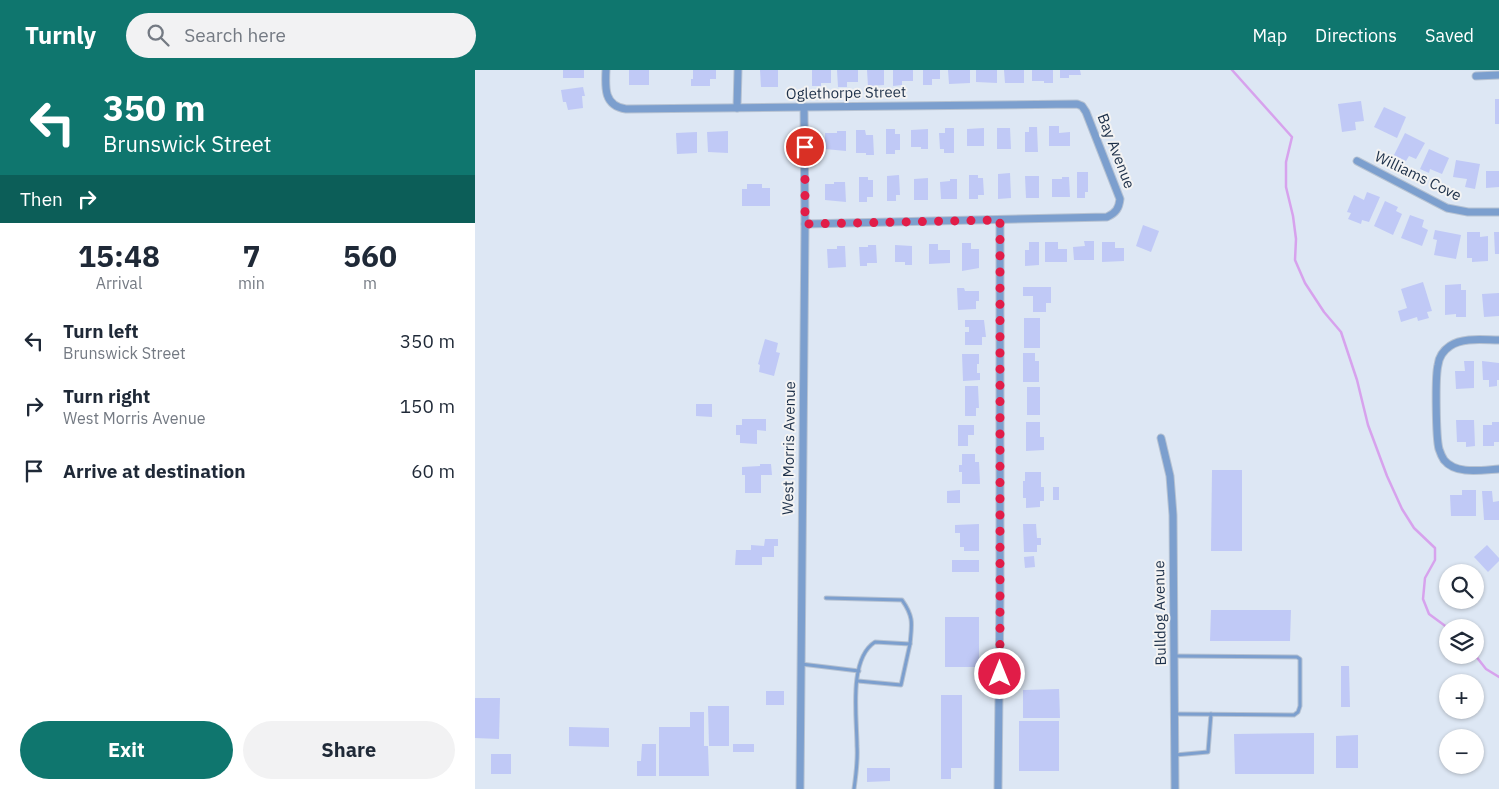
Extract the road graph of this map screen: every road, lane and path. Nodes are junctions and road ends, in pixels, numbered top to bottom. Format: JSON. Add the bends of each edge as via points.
{"nodes":[{"id":1,"x":605,"y":70,"type":"edge"},
{"id":2,"x":738,"y":70,"type":"edge"},
{"id":3,"x":1499,"y":75,"type":"edge"},
{"id":4,"x":1476,"y":76,"type":"dead end"},
{"id":5,"x":1082,"y":106,"type":"joint"},
{"id":6,"x":737,"y":108,"type":"junction"},
{"id":7,"x":804,"y":108,"type":"junction"},
{"id":8,"x":1357,"y":161,"type":"dead end"},
{"id":9,"x":1499,"y":212,"type":"edge"},
{"id":10,"x":1000,"y":220,"type":"junction"},
{"id":11,"x":805,"y":224,"type":"junction"},
{"id":12,"x":1499,"y":340,"type":"edge"},
{"id":13,"x":1161,"y":438,"type":"dead end"},
{"id":14,"x":1499,"y":469,"type":"edge"},
{"id":15,"x":825,"y":598,"type":"dead end"},
{"id":16,"x":910,"y":644,"type":"junction"},
{"id":17,"x":1174,"y":656,"type":"junction"},
{"id":18,"x":801,"y":664,"type":"junction"},
{"id":19,"x":859,"y":671,"type":"junction"},
{"id":20,"x":858,"y":681,"type":"junction"},
{"id":21,"x":1175,"y":714,"type":"junction"},
{"id":22,"x":1211,"y":714,"type":"junction"},
{"id":23,"x":1175,"y":755,"type":"junction"},
{"id":24,"x":800,"y":789,"type":"edge"},
{"id":25,"x":854,"y":789,"type":"edge"},
{"id":26,"x":998,"y":789,"type":"edge"},
{"id":27,"x":1175,"y":789,"type":"edge"}],
"edges":[{"from":1,"to":6,"type":"street","name":"Oglethorpe Street","via":[[607,95],[611,104],[618,108]]},
{"from":2,"to":6,"type":"street"},
{"from":3,"to":4,"type":"street"},
{"from":5,"to":7,"type":"street","name":"Oglethorpe Street"},
{"from":5,"to":10,"type":"street","name":"Bay Avenue","via":[[1120,199],[1119,207],[1107,217]]},
{"from":6,"to":7,"type":"street","name":"Oglethorpe Street"},
{"from":7,"to":11,"type":"street","name":"West Morris Avenue"},
{"from":8,"to":9,"type":"street","name":"Williams Cove","via":[[1447,208]]},
{"from":10,"to":11,"type":"street"},
{"from":10,"to":26,"type":"street"},
{"from":11,"to":18,"type":"street","name":"West Morris Avenue"},
{"from":12,"to":14,"type":"street","via":[[1458,342],[1450,346],[1438,364],[1437,375],[1438,440],[1444,460],[1465,470]]},
{"from":13,"to":17,"type":"street","name":"Bulldog Avenue","via":[[1172,496]]},
{"from":15,"to":16,"type":"lane","via":[[902,600],[912,622]]},
{"from":16,"to":19,"type":"lane","via":[[875,642],[865,652]]},
{"from":16,"to":20,"type":"lane","via":[[901,685]]},
{"from":17,"to":21,"type":"street","name":"Bulldog Avenue"},
{"from":17,"to":22,"type":"lane","via":[[1300,659],[1300,706],[1294,715]]},
{"from":18,"to":19,"type":"lane"},
{"from":18,"to":24,"type":"street","name":"West Morris Avenue"},
{"from":19,"to":20,"type":"lane"},
{"from":20,"to":25,"type":"lane","via":[[855,694],[857,748]]},
{"from":21,"to":22,"type":"lane"},
{"from":21,"to":23,"type":"street","name":"Bulldog Avenue"},
{"from":22,"to":23,"type":"lane","via":[[1208,752]]},
{"from":23,"to":27,"type":"street","name":"Bulldog Avenue"}]}
